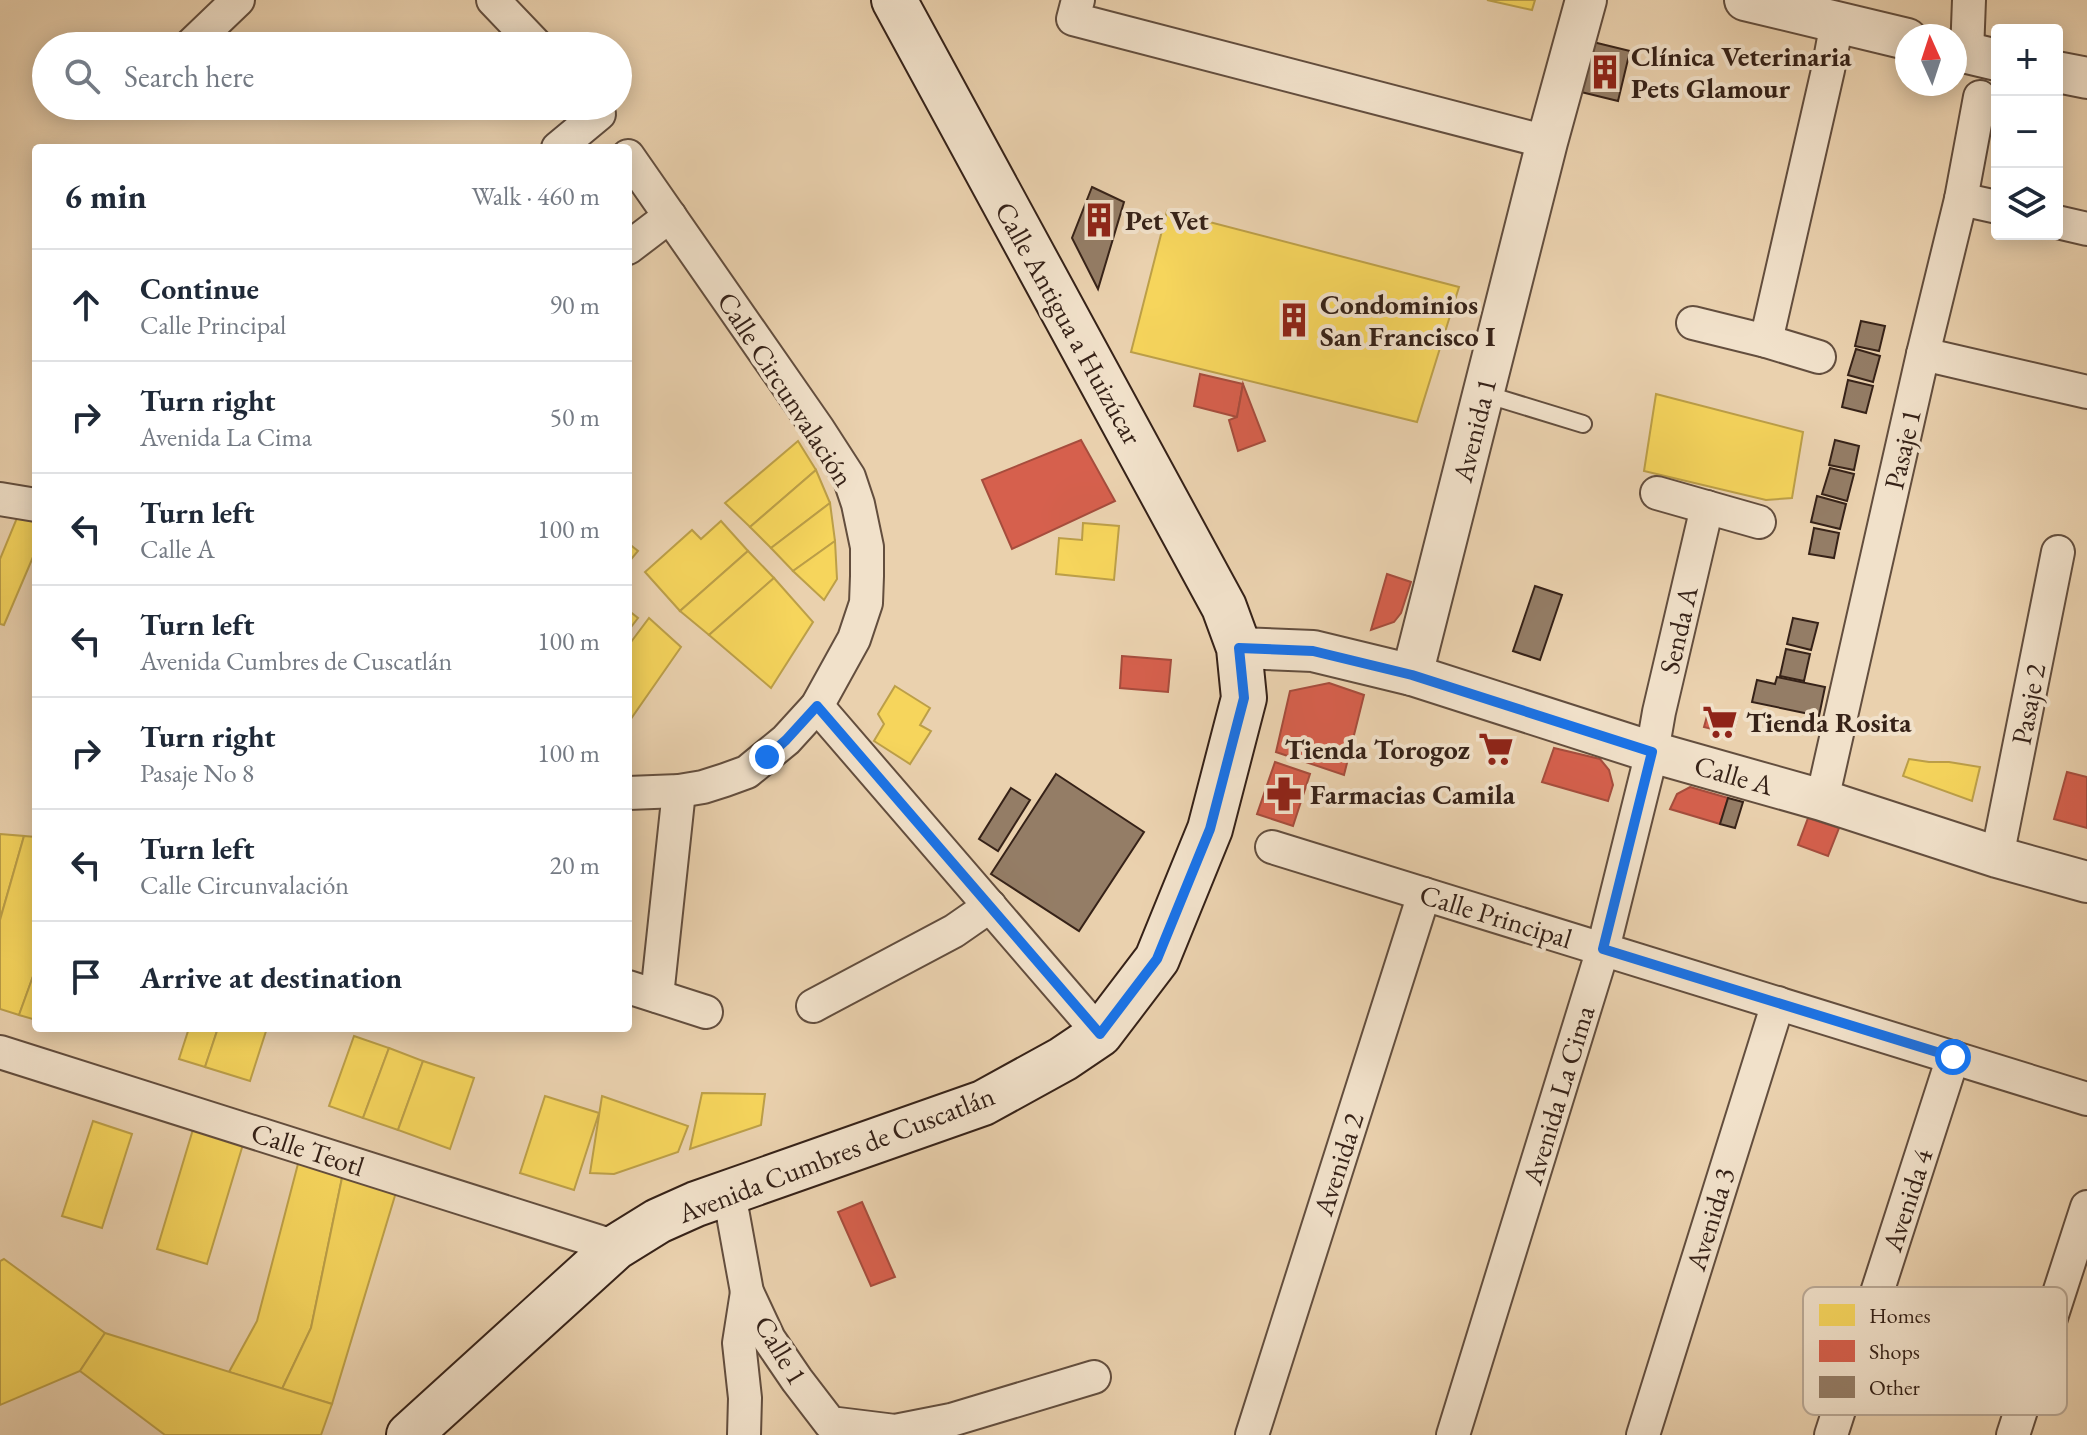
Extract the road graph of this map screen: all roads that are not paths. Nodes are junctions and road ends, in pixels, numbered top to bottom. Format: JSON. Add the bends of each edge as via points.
{"nodes":[{"id":1,"x":238,"y":0,"type":"edge"},
{"id":2,"x":493,"y":0,"type":"edge"},
{"id":3,"x":894,"y":0,"type":"edge"},
{"id":4,"x":1078,"y":0,"type":"edge"},
{"id":5,"x":1586,"y":0,"type":"edge"},
{"id":6,"x":1745,"y":0,"type":"edge"},
{"id":7,"x":1969,"y":0,"type":"edge"},
{"id":8,"x":1837,"y":22,"type":"junction"},
{"id":9,"x":205,"y":32,"type":"edge"},
{"id":10,"x":524,"y":32,"type":"edge"},
{"id":11,"x":1895,"y":36,"type":"edge"},
{"id":12,"x":1973,"y":54,"type":"edge"},
{"id":13,"x":2063,"y":73,"type":"edge"},
{"id":14,"x":2087,"y":78,"type":"edge"},
{"id":15,"x":1980,"y":97,"type":"dead end"},
{"id":16,"x":585,"y":120,"type":"edge"},
{"id":17,"x":602,"y":120,"type":"edge"},
{"id":18,"x":1547,"y":142,"type":"junction"},
{"id":19,"x":562,"y":144,"type":"edge"},
{"id":20,"x":620,"y":144,"type":"edge"},
{"id":21,"x":632,"y":162,"type":"edge"},
{"id":22,"x":1961,"y":199,"type":"junction"},
{"id":23,"x":1991,"y":206,"type":"edge"},
{"id":24,"x":670,"y":216,"type":"junction"},
{"id":25,"x":2063,"y":223,"type":"edge"},
{"id":26,"x":2087,"y":229,"type":"edge"},
{"id":27,"x":632,"y":245,"type":"edge"},
{"id":28,"x":1693,"y":323,"type":"dead end"},
{"id":29,"x":1766,"y":341,"type":"junction"},
{"id":30,"x":1923,"y":354,"type":"junction"},
{"id":31,"x":1819,"y":357,"type":"dead end"},
{"id":32,"x":2087,"y":392,"type":"edge"},
{"id":33,"x":1483,"y":394,"type":"junction"},
{"id":34,"x":1583,"y":424,"type":"dead end"},
{"id":35,"x":1657,"y":493,"type":"dead end"},
{"id":36,"x":0,"y":499,"type":"edge"},
{"id":37,"x":32,"y":504,"type":"edge"},
{"id":38,"x":1707,"y":507,"type":"junction"},
{"id":39,"x":1759,"y":522,"type":"dead end"},
{"id":40,"x":2058,"y":552,"type":"dead end"},
{"id":41,"x":1239,"y":648,"type":"junction"},
{"id":42,"x":1412,"y":675,"type":"junction"},
{"id":43,"x":817,"y":706,"type":"junction"},
{"id":44,"x":1652,"y":752,"type":"junction"},
{"id":45,"x":679,"y":791,"type":"junction"},
{"id":46,"x":632,"y":793,"type":"edge"},
{"id":47,"x":1822,"y":800,"type":"junction"},
{"id":48,"x":1272,"y":847,"type":"dead end"},
{"id":49,"x":1997,"y":857,"type":"junction"},
{"id":50,"x":2087,"y":882,"type":"edge"},
{"id":51,"x":1424,"y":894,"type":"junction"},
{"id":52,"x":990,"y":906,"type":"junction"},
{"id":53,"x":1603,"y":949,"type":"junction"},
{"id":54,"x":642,"y":992,"type":"edge"},
{"id":55,"x":1778,"y":1003,"type":"junction"},
{"id":56,"x":813,"y":1006,"type":"dead end"},
{"id":57,"x":706,"y":1012,"type":"dead end"},
{"id":58,"x":1100,"y":1034,"type":"junction"},
{"id":59,"x":0,"y":1052,"type":"edge"},
{"id":60,"x":1953,"y":1057,"type":"junction"},
{"id":61,"x":2087,"y":1099,"type":"edge"},
{"id":62,"x":729,"y":1193,"type":"junction"},
{"id":63,"x":2087,"y":1207,"type":"edge"},
{"id":64,"x":616,"y":1247,"type":"junction"},
{"id":65,"x":1879,"y":1287,"type":"edge"},
{"id":66,"x":2061,"y":1287,"type":"edge"},
{"id":67,"x":747,"y":1292,"type":"junction"},
{"id":68,"x":1094,"y":1377,"type":"dead end"},
{"id":69,"x":1837,"y":1415,"type":"edge"},
{"id":70,"x":2019,"y":1415,"type":"edge"},
{"id":71,"x":409,"y":1435,"type":"edge"},
{"id":72,"x":744,"y":1435,"type":"edge"},
{"id":73,"x":1252,"y":1435,"type":"edge"},
{"id":74,"x":1453,"y":1435,"type":"edge"},
{"id":75,"x":1643,"y":1435,"type":"edge"},
{"id":76,"x":1831,"y":1435,"type":"edge"},
{"id":77,"x":2013,"y":1435,"type":"edge"}],
"edges":[{"from":1,"to":9,"type":"street"},
{"from":2,"to":10,"type":"street"},
{"from":3,"to":41,"type":"main road","name":"Calle Antigua a Huizúcar","via":[[1224,607]]},
{"from":4,"to":18,"type":"street","via":[[1073,19]]},
{"from":5,"to":18,"type":"street","name":"Avenida 1"},
{"from":6,"to":8,"type":"street"},
{"from":7,"to":12,"type":"street"},
{"from":8,"to":11,"type":"street"},
{"from":8,"to":29,"type":"street"},
{"from":13,"to":14,"type":"street"},
{"from":15,"to":22,"type":"street","name":"Pasaje 1"},
{"from":16,"to":19,"type":"street"},
{"from":17,"to":20,"type":"street"},
{"from":18,"to":33,"type":"street","name":"Avenida 1"},
{"from":21,"to":24,"type":"street","name":"Calle Circunvalación"},
{"from":22,"to":23,"type":"street"},
{"from":22,"to":30,"type":"street","name":"Pasaje 1"},
{"from":24,"to":27,"type":"street"},
{"from":24,"to":43,"type":"street","name":"Calle Circunvalación","via":[[826,441],[849,477],[858,504],[867,547],[866,603],[854,639]]},
{"from":25,"to":26,"type":"street"},
{"from":28,"to":29,"type":"street"},
{"from":29,"to":31,"type":"street"},
{"from":30,"to":32,"type":"street"},
{"from":30,"to":47,"type":"street","name":"Pasaje 1"},
{"from":33,"to":34,"type":"lane"},
{"from":33,"to":42,"type":"street","name":"Avenida 1"},
{"from":35,"to":38,"type":"street"},
{"from":36,"to":37,"type":"street"},
{"from":38,"to":39,"type":"street"},
{"from":38,"to":44,"type":"street","name":"Senda A"},
{"from":40,"to":49,"type":"street","name":"Pasaje 2"},
{"from":41,"to":42,"type":"street","name":"Calle A","via":[[1313,651]]},
{"from":41,"to":58,"type":"main road","name":"Avenida Cumbres de Cuscatlán","via":[[1244,698],[1210,829],[1157,959]]},
{"from":42,"to":44,"type":"street","name":"Calle A"},
{"from":43,"to":45,"type":"street","name":"Calle Circunvalación","via":[[747,772]]},
{"from":43,"to":52,"type":"street"},
{"from":44,"to":47,"type":"street","name":"Calle A"},
{"from":44,"to":53,"type":"street","name":"Avenida La Cima"},
{"from":45,"to":46,"type":"street","name":"Calle Circunvalación"},
{"from":45,"to":54,"type":"street"},
{"from":47,"to":49,"type":"street","name":"Calle A"},
{"from":48,"to":51,"type":"street","name":"Calle Principal"},
{"from":49,"to":50,"type":"street","name":"Calle A"},
{"from":51,"to":53,"type":"street","name":"Calle Principal"},
{"from":51,"to":73,"type":"street","name":"Avenida 2"},
{"from":52,"to":56,"type":"street","via":[[954,931]]},
{"from":52,"to":58,"type":"street"},
{"from":53,"to":55,"type":"street","name":"Calle Principal"},
{"from":53,"to":74,"type":"street","name":"Avenida La Cima"},
{"from":54,"to":57,"type":"street"},
{"from":55,"to":60,"type":"street","name":"Calle Principal"},
{"from":55,"to":75,"type":"street","name":"Avenida 3"},
{"from":58,"to":62,"type":"main road","name":"Avenida Cumbres de Cuscatlán","via":[[983,1103]]},
{"from":59,"to":64,"type":"street","name":"Calle Teotl"},
{"from":60,"to":61,"type":"street","name":"Calle Principal"},
{"from":60,"to":65,"type":"street","name":"Avenida 4"},
{"from":62,"to":64,"type":"main road","name":"Avenida Cumbres de Cuscatlán","via":[[658,1221]]},
{"from":62,"to":67,"type":"street","name":"Calle 1"},
{"from":63,"to":66,"type":"street"},
{"from":64,"to":71,"type":"main road","name":"Avenida Cumbres de Cuscatlán"},
{"from":67,"to":68,"type":"street","name":"Calle 1","via":[[769,1339],[830,1423],[895,1431],[951,1420]]},
{"from":67,"to":72,"type":"street","via":[[739,1343]]},
{"from":69,"to":76,"type":"street","name":"Avenida 4"},
{"from":70,"to":77,"type":"street"}]}
